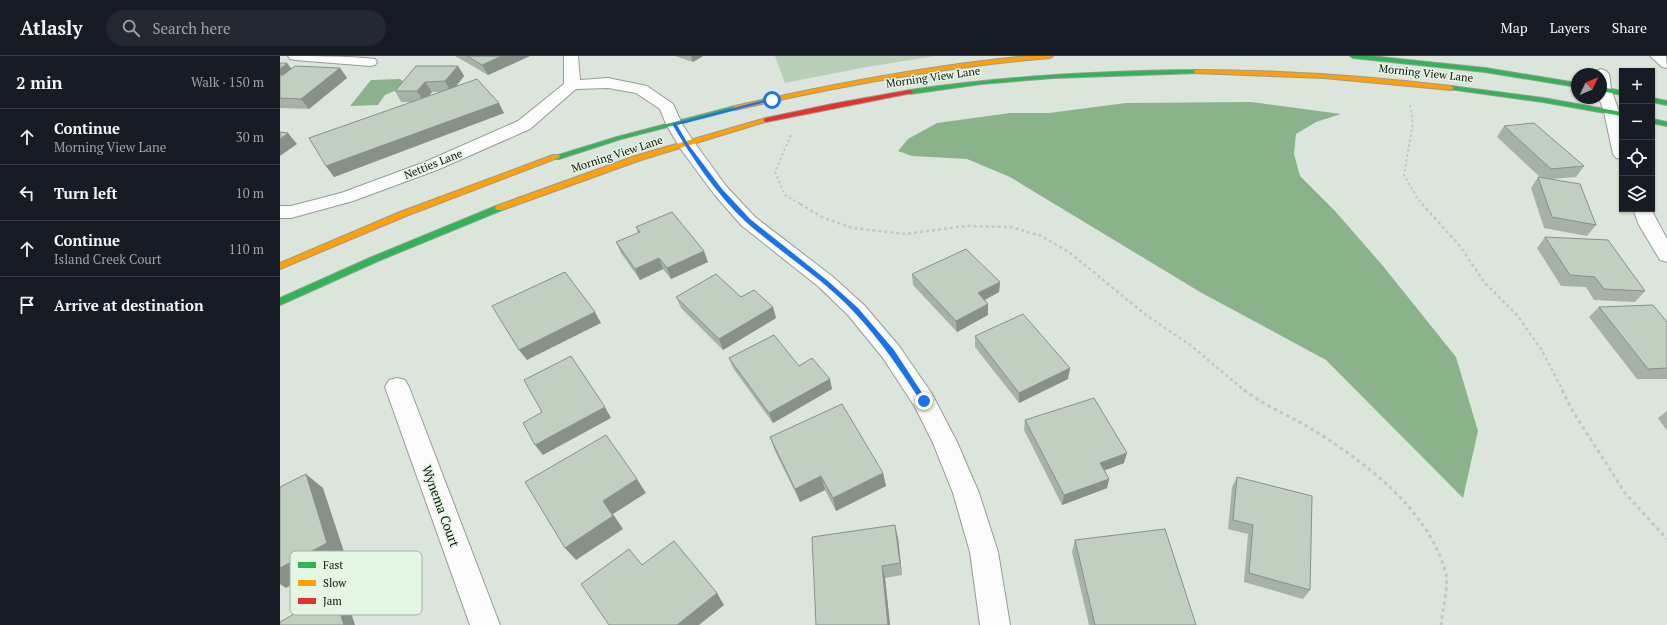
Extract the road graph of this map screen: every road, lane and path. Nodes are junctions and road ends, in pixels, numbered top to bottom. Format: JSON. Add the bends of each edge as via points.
{"nodes":[{"id":1,"x":296,"y":56,"type":"edge"},
{"id":2,"x":571,"y":56,"type":"edge"},
{"id":3,"x":1050,"y":56,"type":"edge"},
{"id":4,"x":1352,"y":56,"type":"edge"},
{"id":5,"x":1657,"y":56,"type":"edge"},
{"id":6,"x":370,"y":62,"type":"dead end"},
{"id":7,"x":1667,"y":64,"type":"edge"},
{"id":8,"x":1607,"y":82,"type":"edge"},
{"id":9,"x":1571,"y":84,"type":"edge"},
{"id":10,"x":572,"y":85,"type":"junction"},
{"id":11,"x":1607,"y":91,"type":"edge"},
{"id":12,"x":1619,"y":91,"type":"edge"},
{"id":13,"x":1409,"y":101,"type":"dead end"},
{"id":14,"x":1655,"y":101,"type":"edge"},
{"id":15,"x":1667,"y":103,"type":"edge"},
{"id":16,"x":1617,"y":113,"type":"edge"},
{"id":17,"x":1655,"y":122,"type":"edge"},
{"id":18,"x":674,"y":124,"type":"junction"},
{"id":19,"x":1667,"y":124,"type":"edge"},
{"id":20,"x":787,"y":130,"type":"dead end"},
{"id":21,"x":1620,"y":140,"type":"edge"},
{"id":22,"x":686,"y":144,"type":"junction"},
{"id":23,"x":280,"y":212,"type":"edge"},
{"id":24,"x":1643,"y":212,"type":"edge"},
{"id":25,"x":1667,"y":255,"type":"edge"},
{"id":26,"x":280,"y":266,"type":"edge"},
{"id":27,"x":280,"y":302,"type":"edge"},
{"id":28,"x":397,"y":387,"type":"dead end"},
{"id":29,"x":1667,"y":539,"type":"edge"},
{"id":30,"x":484,"y":625,"type":"edge"},
{"id":31,"x":995,"y":625,"type":"edge"},
{"id":32,"x":1441,"y":625,"type":"edge"}],
"edges":[{"from":1,"to":6,"type":"street"},
{"from":2,"to":10,"type":"street"},
{"from":3,"to":18,"type":"street","name":"Morning View Lane","via":[[862,80]]},
{"from":4,"to":9,"type":"street","name":"Morning View Lane","via":[[1485,70]]},
{"from":5,"to":7,"type":"street"},
{"from":8,"to":12,"type":"street"},
{"from":10,"to":18,"type":"street","via":[[608,83],[641,89],[667,107]]},
{"from":10,"to":23,"type":"street","name":"Netties Lane","via":[[524,125],[430,166],[347,197],[291,212]]},
{"from":11,"to":16,"type":"street"},
{"from":13,"to":29,"type":"path","via":[[1413,123],[1404,175],[1418,199],[1459,245],[1485,283],[1517,315],[1541,349],[1572,410],[1624,493]]},
{"from":14,"to":15,"type":"street"},
{"from":16,"to":21,"type":"street"},
{"from":16,"to":22,"type":"street","name":"Morning View Lane","via":[[1492,92],[1361,78],[1252,72],[1128,71],[1013,79],[895,94],[766,120]]},
{"from":17,"to":19,"type":"street"},
{"from":18,"to":22,"type":"street"},
{"from":18,"to":26,"type":"street","name":"Morning View Lane","via":[[584,148],[498,177],[380,222]]},
{"from":20,"to":32,"type":"path","via":[[791,136],[775,172],[785,195],[824,218],[853,228],[905,234],[966,226],[1011,228],[1041,236],[1069,252],[1146,315],[1189,344],[1246,392],[1306,426],[1363,463],[1397,493],[1431,536],[1447,575]]},
{"from":22,"to":27,"type":"street","name":"Morning View Lane","via":[[512,203],[390,251]]},
{"from":22,"to":31,"type":"street","via":[[720,190],[748,221],[826,282],[856,310],[891,352],[924,401],[945,442],[966,494],[984,552]]},
{"from":24,"to":25,"type":"street"},
{"from":28,"to":30,"type":"street","name":"Wynema Court"}]}
